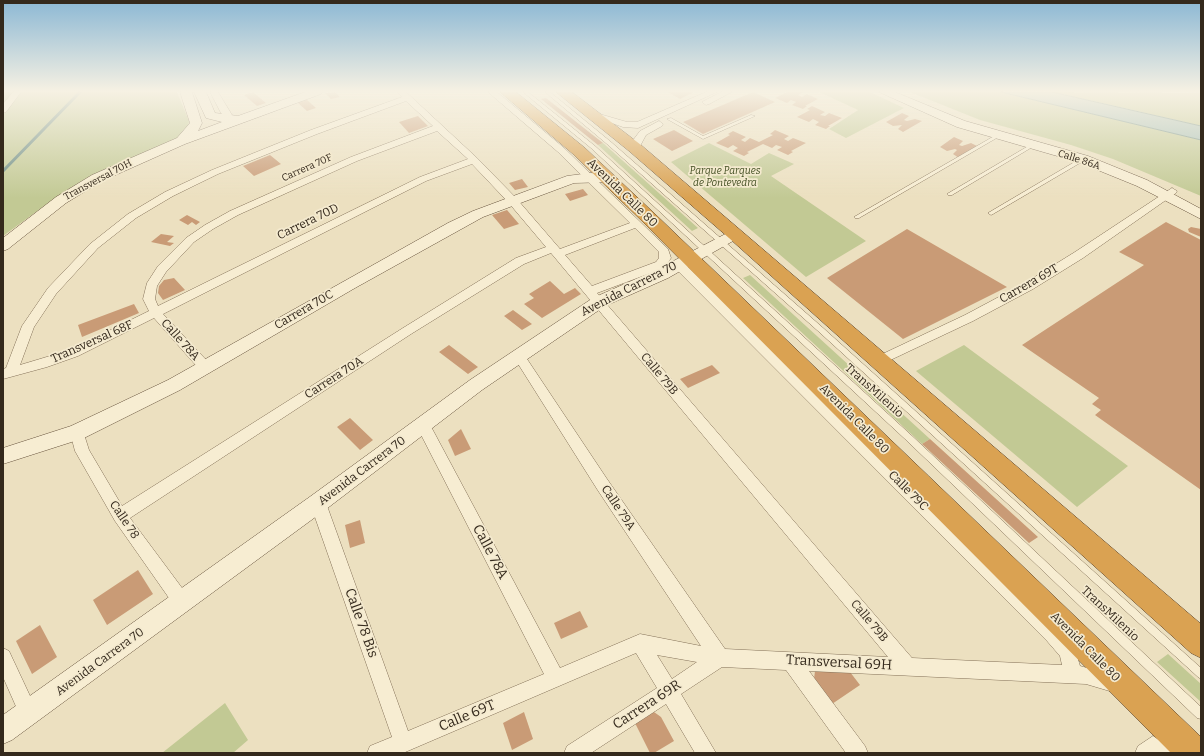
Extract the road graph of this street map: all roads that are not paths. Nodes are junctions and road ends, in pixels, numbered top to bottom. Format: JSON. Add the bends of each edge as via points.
{"nodes":[{"id":1,"x":194,"y":127,"type":"edge"},
{"id":2,"x":211,"y":127,"type":"edge"},
{"id":3,"x":325,"y":127,"type":"edge"},
{"id":4,"x":439,"y":127,"type":"joint"},
{"id":5,"x":535,"y":127,"type":"edge"},
{"id":6,"x":552,"y":127,"type":"edge"},
{"id":7,"x":569,"y":127,"type":"edge"},
{"id":8,"x":590,"y":127,"type":"edge"},
{"id":9,"x":610,"y":127,"type":"edge"},
{"id":10,"x":654,"y":127,"type":"edge"},
{"id":11,"x":683,"y":127,"type":"edge"},
{"id":12,"x":726,"y":127,"type":"edge"},
{"id":13,"x":971,"y":127,"type":"edge"},
{"id":14,"x":989,"y":127,"type":"edge"},
{"id":15,"x":998,"y":136,"type":"junction"},
{"id":16,"x":181,"y":141,"type":"junction"},
{"id":17,"x":1032,"y":146,"type":"junction"},
{"id":18,"x":635,"y":148,"type":"junction"},
{"id":19,"x":1083,"y":159,"type":"junction"},
{"id":20,"x":474,"y":160,"type":"junction"},
{"id":21,"x":590,"y":177,"type":"junction"},
{"id":22,"x":608,"y":178,"type":"junction"},
{"id":23,"x":1170,"y":193,"type":"junction"},
{"id":24,"x":950,"y":194,"type":"dead end"},
{"id":25,"x":512,"y":200,"type":"junction"},
{"id":26,"x":1201,"y":206,"type":"edge"},
{"id":27,"x":991,"y":213,"type":"dead end"},
{"id":28,"x":1201,"y":214,"type":"edge"},
{"id":29,"x":857,"y":217,"type":"dead end"},
{"id":30,"x":637,"y":224,"type":"junction"},
{"id":31,"x":728,"y":238,"type":"junction"},
{"id":32,"x":3,"y":246,"type":"edge"},
{"id":33,"x":555,"y":251,"type":"junction"},
{"id":34,"x":685,"y":258,"type":"junction"},
{"id":35,"x":594,"y":297,"type":"junction"},
{"id":36,"x":156,"y":313,"type":"junction"},
{"id":37,"x":519,"y":356,"type":"junction"},
{"id":38,"x":878,"y":361,"type":"junction"},
{"id":39,"x":205,"y":367,"type":"junction"},
{"id":40,"x":7,"y":373,"type":"edge"},
{"id":41,"x":423,"y":425,"type":"junction"},
{"id":42,"x":77,"y":432,"type":"junction"},
{"id":43,"x":3,"y":456,"type":"edge"},
{"id":44,"x":318,"y":503,"type":"junction"},
{"id":45,"x":120,"y":516,"type":"junction"},
{"id":46,"x":182,"y":602,"type":"junction"},
{"id":47,"x":1201,"y":643,"type":"edge"},
{"id":48,"x":640,"y":644,"type":"junction"},
{"id":49,"x":3,"y":657,"type":"edge"},
{"id":50,"x":720,"y":658,"type":"junction"},
{"id":51,"x":790,"y":660,"type":"junction"},
{"id":52,"x":907,"y":666,"type":"junction"},
{"id":53,"x":1201,"y":674,"type":"edge"},
{"id":54,"x":1073,"y":675,"type":"junction"},
{"id":55,"x":556,"y":679,"type":"junction"},
{"id":56,"x":1128,"y":690,"type":"junction"},
{"id":57,"x":668,"y":691,"type":"junction"},
{"id":58,"x":29,"y":713,"type":"junction"},
{"id":59,"x":1201,"y":714,"type":"edge"},
{"id":60,"x":3,"y":732,"type":"edge"},
{"id":61,"x":403,"y":742,"type":"junction"},
{"id":62,"x":377,"y":753,"type":"edge"},
{"id":63,"x":574,"y":753,"type":"edge"},
{"id":64,"x":706,"y":753,"type":"edge"},
{"id":65,"x":858,"y":753,"type":"edge"},
{"id":66,"x":1194,"y":753,"type":"edge"}],
"edges":[{"from":1,"to":16,"type":"street"},
{"from":2,"to":16,"type":"street","name":"Transversal 70H"},
{"from":3,"to":40,"type":"street","via":[[215,172],[169,194],[132,216],[94,246],[52,291],[28,326]]},
{"from":4,"to":20,"type":"street","name":"Calle 79B"},
{"from":4,"to":36,"type":"street","name":"Carrera 70F","via":[[354,159],[251,205],[209,227],[190,240],[162,269],[151,286],[149,299]]},
{"from":5,"to":21,"type":"street","name":"Calle 79C"},
{"from":6,"to":22,"type":"highway","name":"Avenida Calle 80"},
{"from":7,"to":34,"type":"lane","name":"TransMilenio","via":[[593,147]]},
{"from":8,"to":31,"type":"lane","name":"TransMilenio"},
{"from":9,"to":18,"type":"highway"},
{"from":10,"to":18,"type":"street","via":[[643,133]]},
{"from":11,"to":12,"type":"lane","via":[[702,138]]},
{"from":13,"to":15,"type":"street","name":"Calle 86A"},
{"from":14,"to":23,"type":"street","name":"Calle 86A","via":[[1087,155]]},
{"from":15,"to":17,"type":"street","name":"Calle 86A"},
{"from":15,"to":29,"type":"lane"},
{"from":16,"to":32,"type":"street","name":"Transversal 70H","via":[[97,178],[61,200]]},
{"from":17,"to":19,"type":"street","name":"Calle 86A"},
{"from":17,"to":24,"type":"lane"},
{"from":18,"to":31,"type":"highway"},
{"from":19,"to":23,"type":"street","name":"Calle 86A"},
{"from":19,"to":27,"type":"lane"},
{"from":20,"to":25,"type":"street","name":"Calle 79B"},
{"from":20,"to":36,"type":"street","name":"Carrera 70D","via":[[423,179]]},
{"from":21,"to":22,"type":"street","name":"Carrera 70C"},
{"from":21,"to":25,"type":"street","name":"Carrera 70C","via":[[572,179]]},
{"from":21,"to":30,"type":"street","name":"Calle 79C"},
{"from":22,"to":34,"type":"highway","name":"Avenida Calle 80"},
{"from":23,"to":26,"type":"street","name":"Calle 86A"},
{"from":23,"to":28,"type":"street","name":"Calle 86A"},
{"from":23,"to":38,"type":"street","name":"Carrera 69T","via":[[1029,286]]},
{"from":25,"to":33,"type":"street","name":"Calle 79B"},
{"from":25,"to":39,"type":"street","name":"Carrera 70C","via":[[453,226]]},
{"from":30,"to":33,"type":"street","name":"Carrera 70A"},
{"from":30,"to":34,"type":"street","name":"Calle 79C","via":[[664,251]]},
{"from":31,"to":34,"type":"street","name":"Avenida Carrera 70"},
{"from":31,"to":38,"type":"highway"},
{"from":31,"to":53,"type":"lane","name":"TransMilenio","via":[[820,329]]},
{"from":33,"to":35,"type":"street","name":"Calle 79B"},
{"from":33,"to":45,"type":"street","name":"Carrera 70A","via":[[513,265]]},
{"from":34,"to":35,"type":"street","name":"Avenida Carrera 70"},
{"from":34,"to":54,"type":"street","name":"Calle 79C","via":[[1053,635],[1068,652]]},
{"from":34,"to":56,"type":"highway","name":"Avenida Calle 80"},
{"from":34,"to":59,"type":"lane","name":"TransMilenio","via":[[908,438]]},
{"from":35,"to":37,"type":"street","name":"Avenida Carrera 70","via":[[574,318]]},
{"from":35,"to":52,"type":"street","name":"Calle 79B"},
{"from":36,"to":39,"type":"street","name":"Calle 78A"},
{"from":36,"to":40,"type":"street","name":"Transversal 68F","via":[[74,353]]},
{"from":37,"to":41,"type":"street","name":"Avenida Carrera 70"},
{"from":37,"to":50,"type":"street","name":"Calle 79A"},
{"from":38,"to":47,"type":"highway"},
{"from":39,"to":42,"type":"street","name":"Carrera 70C"},
{"from":41,"to":44,"type":"street","name":"Avenida Carrera 70"},
{"from":41,"to":55,"type":"street","name":"Calle 78A"},
{"from":42,"to":43,"type":"street","name":"Carrera 70C"},
{"from":42,"to":45,"type":"street","name":"Calle 78","via":[[82,451]]},
{"from":44,"to":46,"type":"street","name":"Avenida Carrera 70"},
{"from":44,"to":61,"type":"street","name":"Calle 78 Bis"},
{"from":45,"to":46,"type":"street","name":"Calle 78"},
{"from":46,"to":58,"type":"street","name":"Avenida Carrera 70"},
{"from":48,"to":50,"type":"street","name":"Transversal 69H"},
{"from":48,"to":55,"type":"street"},
{"from":48,"to":57,"type":"street"},
{"from":49,"to":58,"type":"street"},
{"from":50,"to":51,"type":"street","name":"Transversal 69H"},
{"from":50,"to":57,"type":"street","name":"Carrera 69R"},
{"from":51,"to":52,"type":"street","name":"Transversal 69H"},
{"from":51,"to":65,"type":"street"},
{"from":52,"to":54,"type":"street","name":"Transversal 69H"},
{"from":54,"to":56,"type":"street","name":"Transversal 69H","via":[[1086,675]]},
{"from":55,"to":61,"type":"street","name":"Calle 69T"},
{"from":56,"to":66,"type":"highway","name":"Avenida Calle 80"},
{"from":57,"to":63,"type":"street","name":"Carrera 69R"},
{"from":57,"to":64,"type":"street"},
{"from":58,"to":60,"type":"street","name":"Avenida Carrera 70"},
{"from":61,"to":62,"type":"street","name":"Calle 69T"}]}
